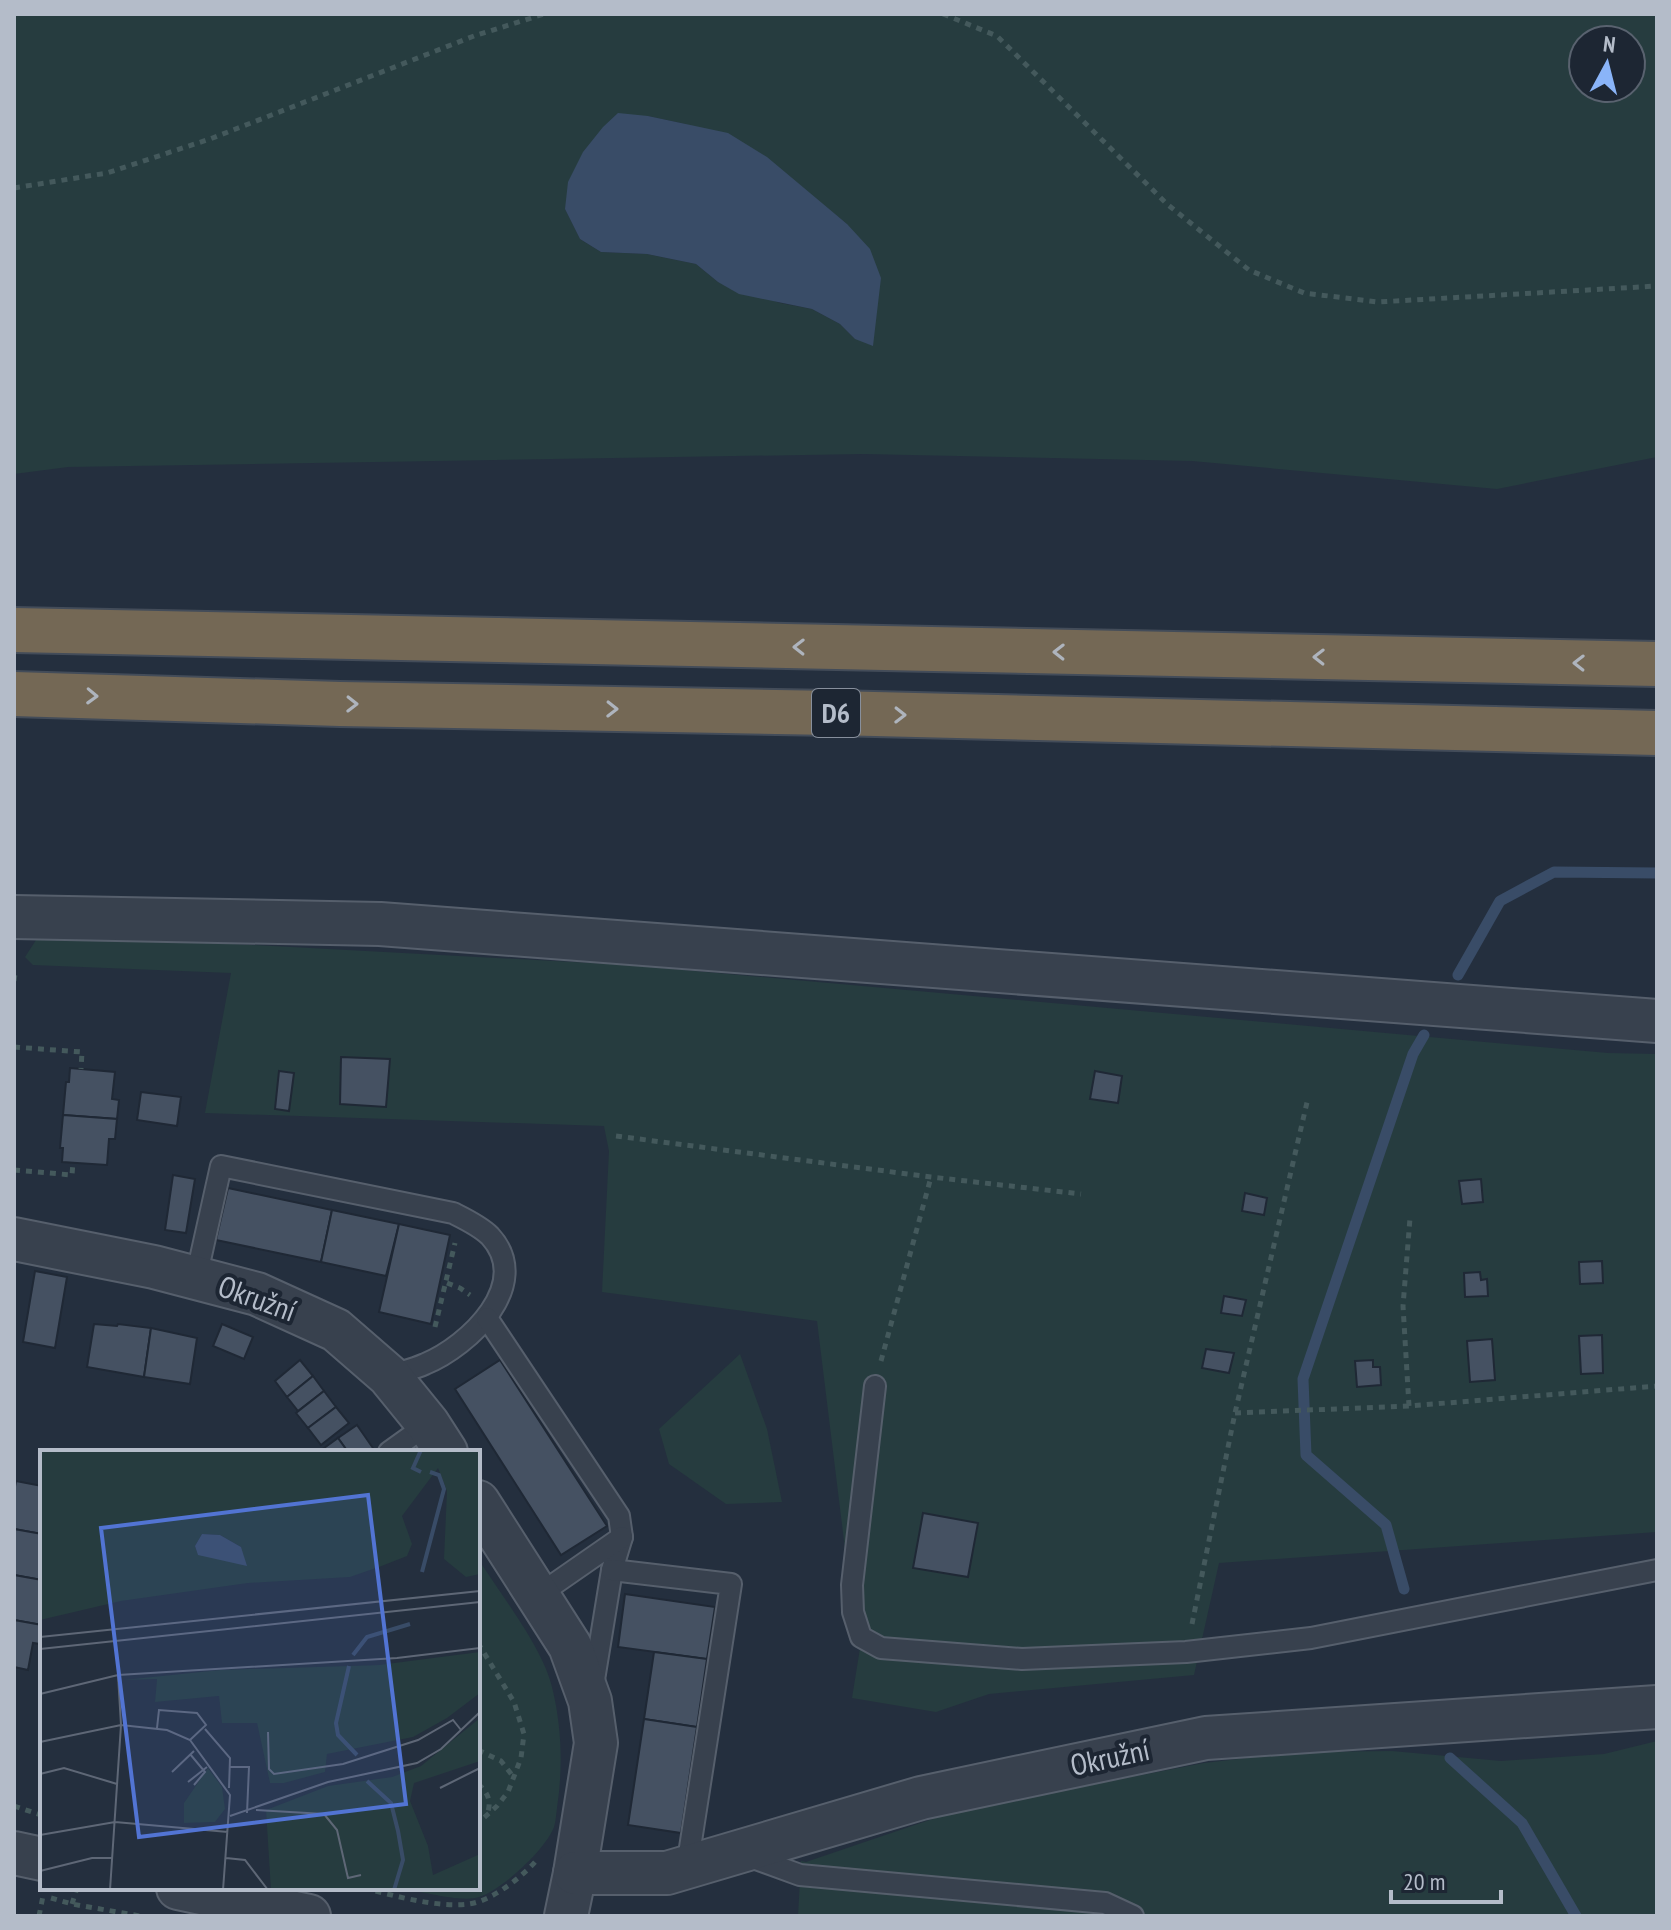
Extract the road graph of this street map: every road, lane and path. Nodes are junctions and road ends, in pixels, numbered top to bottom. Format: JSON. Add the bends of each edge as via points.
{"nodes":[{"id":1,"x":544,"y":14,"type":"edge"},
{"id":2,"x":943,"y":14,"type":"edge"},
{"id":3,"x":14,"y":188,"type":"edge"},
{"id":4,"x":1657,"y":286,"type":"edge"},
{"id":5,"x":14,"y":630,"type":"edge"},
{"id":6,"x":1657,"y":664,"type":"edge"},
{"id":7,"x":14,"y":694,"type":"edge"},
{"id":8,"x":1657,"y":733,"type":"edge"},
{"id":9,"x":14,"y":917,"type":"edge"},
{"id":10,"x":15,"y":974,"type":"edge"},
{"id":11,"x":14,"y":981,"type":"edge"},
{"id":12,"x":1657,"y":1021,"type":"edge"},
{"id":13,"x":14,"y":1047,"type":"edge"},
{"id":14,"x":81,"y":1069,"type":"dead end"},
{"id":15,"x":1308,"y":1098,"type":"dead end"},
{"id":16,"x":616,"y":1136,"type":"dead end"},
{"id":17,"x":73,"y":1162,"type":"dead end"},
{"id":18,"x":14,"y":1170,"type":"edge"},
{"id":19,"x":931,"y":1177,"type":"junction"},
{"id":20,"x":1081,"y":1194,"type":"dead end"},
{"id":21,"x":1410,"y":1218,"type":"dead end"},
{"id":22,"x":459,"y":1229,"type":"dead end"},
{"id":23,"x":14,"y":1239,"type":"edge"},
{"id":24,"x":196,"y":1278,"type":"junction"},
{"id":25,"x":487,"y":1318,"type":"junction"},
{"id":26,"x":434,"y":1333,"type":"dead end"},
{"id":27,"x":389,"y":1376,"type":"junction"},
{"id":28,"x":875,"y":1386,"type":"joint"},
{"id":29,"x":1657,"y":1386,"type":"edge"},
{"id":30,"x":1409,"y":1406,"type":"junction"},
{"id":31,"x":1235,"y":1413,"type":"junction"},
{"id":32,"x":437,"y":1438,"type":"edge"},
{"id":33,"x":396,"y":1450,"type":"edge"},
{"id":34,"x":480,"y":1509,"type":"edge"},
{"id":35,"x":622,"y":1537,"type":"junction"},
{"id":36,"x":490,"y":1543,"type":"edge"},
{"id":37,"x":612,"y":1570,"type":"junction"},
{"id":38,"x":1657,"y":1570,"type":"edge"},
{"id":39,"x":537,"y":1596,"type":"junction"},
{"id":40,"x":480,"y":1646,"type":"edge"},
{"id":41,"x":1186,"y":1652,"type":"junction"},
{"id":42,"x":590,"y":1701,"type":"junction"},
{"id":43,"x":1657,"y":1707,"type":"edge"},
{"id":44,"x":480,"y":1751,"type":"edge"},
{"id":45,"x":513,"y":1775,"type":"junction"},
{"id":46,"x":480,"y":1786,"type":"edge"},
{"id":47,"x":14,"y":1806,"type":"edge"},
{"id":48,"x":40,"y":1815,"type":"edge"},
{"id":49,"x":480,"y":1821,"type":"edge"},
{"id":50,"x":480,"y":1821,"type":"edge"},
{"id":51,"x":737,"y":1852,"type":"junction"},
{"id":52,"x":14,"y":1853,"type":"edge"},
{"id":53,"x":40,"y":1859,"type":"edge"},
{"id":54,"x":558,"y":1864,"type":"junction"},
{"id":55,"x":687,"y":1867,"type":"junction"},
{"id":56,"x":76,"y":1890,"type":"edge"},
{"id":57,"x":187,"y":1890,"type":"edge"},
{"id":58,"x":377,"y":1890,"type":"edge"},
{"id":59,"x":72,"y":1904,"type":"junction"},
{"id":60,"x":39,"y":1916,"type":"edge"},
{"id":61,"x":140,"y":1916,"type":"edge"},
{"id":62,"x":309,"y":1916,"type":"edge"},
{"id":63,"x":566,"y":1916,"type":"edge"},
{"id":64,"x":1133,"y":1916,"type":"edge"}],
"edges":[{"from":1,"to":3,"type":"path","via":[[107,173]]},
{"from":2,"to":4,"type":"path","via":[[997,36],[1167,204],[1249,270],[1304,293],[1378,302]]},
{"from":6,"to":5,"type":"highway","number":"D6","one_way":true},
{"from":7,"to":8,"type":"highway","number":"D6","one_way":true},
{"from":9,"to":12,"type":"street","via":[[380,924]]},
{"from":10,"to":11,"type":"path"},
{"from":13,"to":14,"type":"path","via":[[82,1052]]},
{"from":15,"to":31,"type":"path"},
{"from":16,"to":19,"type":"path"},
{"from":17,"to":18,"type":"path","via":[[72,1175]]},
{"from":19,"to":20,"type":"path"},
{"from":19,"to":28,"type":"path"},
{"from":21,"to":30,"type":"path","via":[[1403,1306]]},
{"from":22,"to":26,"type":"path"},
{"from":23,"to":24,"type":"street","name":"Okružní"},
{"from":24,"to":25,"type":"lane","via":[[221,1166],[453,1213],[487,1232],[498,1246],[505,1278]]},
{"from":24,"to":27,"type":"street","name":"Okružní","via":[[257,1294],[336,1330]]},
{"from":25,"to":27,"type":"lane","via":[[427,1364]]},
{"from":25,"to":35,"type":"lane","via":[[619,1516]]},
{"from":27,"to":32,"type":"street","name":"Okružní"},
{"from":28,"to":41,"type":"lane","via":[[852,1585],[861,1637],[881,1648],[1022,1659]]},
{"from":29,"to":30,"type":"path"},
{"from":30,"to":31,"type":"path"},
{"from":31,"to":41,"type":"path"},
{"from":32,"to":33,"type":"lane"},
{"from":34,"to":36,"type":"street"},
{"from":35,"to":37,"type":"lane"},
{"from":35,"to":39,"type":"lane"},
{"from":36,"to":39,"type":"street"},
{"from":37,"to":42,"type":"lane"},
{"from":37,"to":55,"type":"lane","via":[[731,1584]]},
{"from":38,"to":41,"type":"lane","via":[[1311,1638]]},
{"from":39,"to":42,"type":"street","via":[[570,1646]]},
{"from":40,"to":45,"type":"path","via":[[514,1702],[524,1734]]},
{"from":42,"to":54,"type":"street","via":[[596,1743]]},
{"from":43,"to":51,"type":"street","name":"Okružní","via":[[1206,1738],[921,1798]]},
{"from":44,"to":45,"type":"path","via":[[501,1761]]},
{"from":45,"to":49,"type":"path","via":[[508,1792]]},
{"from":46,"to":50,"type":"path","via":[[489,1803]]},
{"from":47,"to":48,"type":"path"},
{"from":51,"to":55,"type":"street","name":"Okružní"},
{"from":51,"to":64,"type":"lane","via":[[800,1875],[1105,1903]]},
{"from":52,"to":53,"type":"street"},
{"from":54,"to":55,"type":"street","name":"Okružní","via":[[667,1873]]},
{"from":54,"to":58,"type":"path","via":[[535,1863],[515,1882],[470,1904],[436,1903]]},
{"from":54,"to":63,"type":"street"},
{"from":56,"to":59,"type":"path"},
{"from":57,"to":62,"type":"street"},
{"from":59,"to":60,"type":"path","via":[[43,1895]]},
{"from":59,"to":61,"type":"path"}]}
